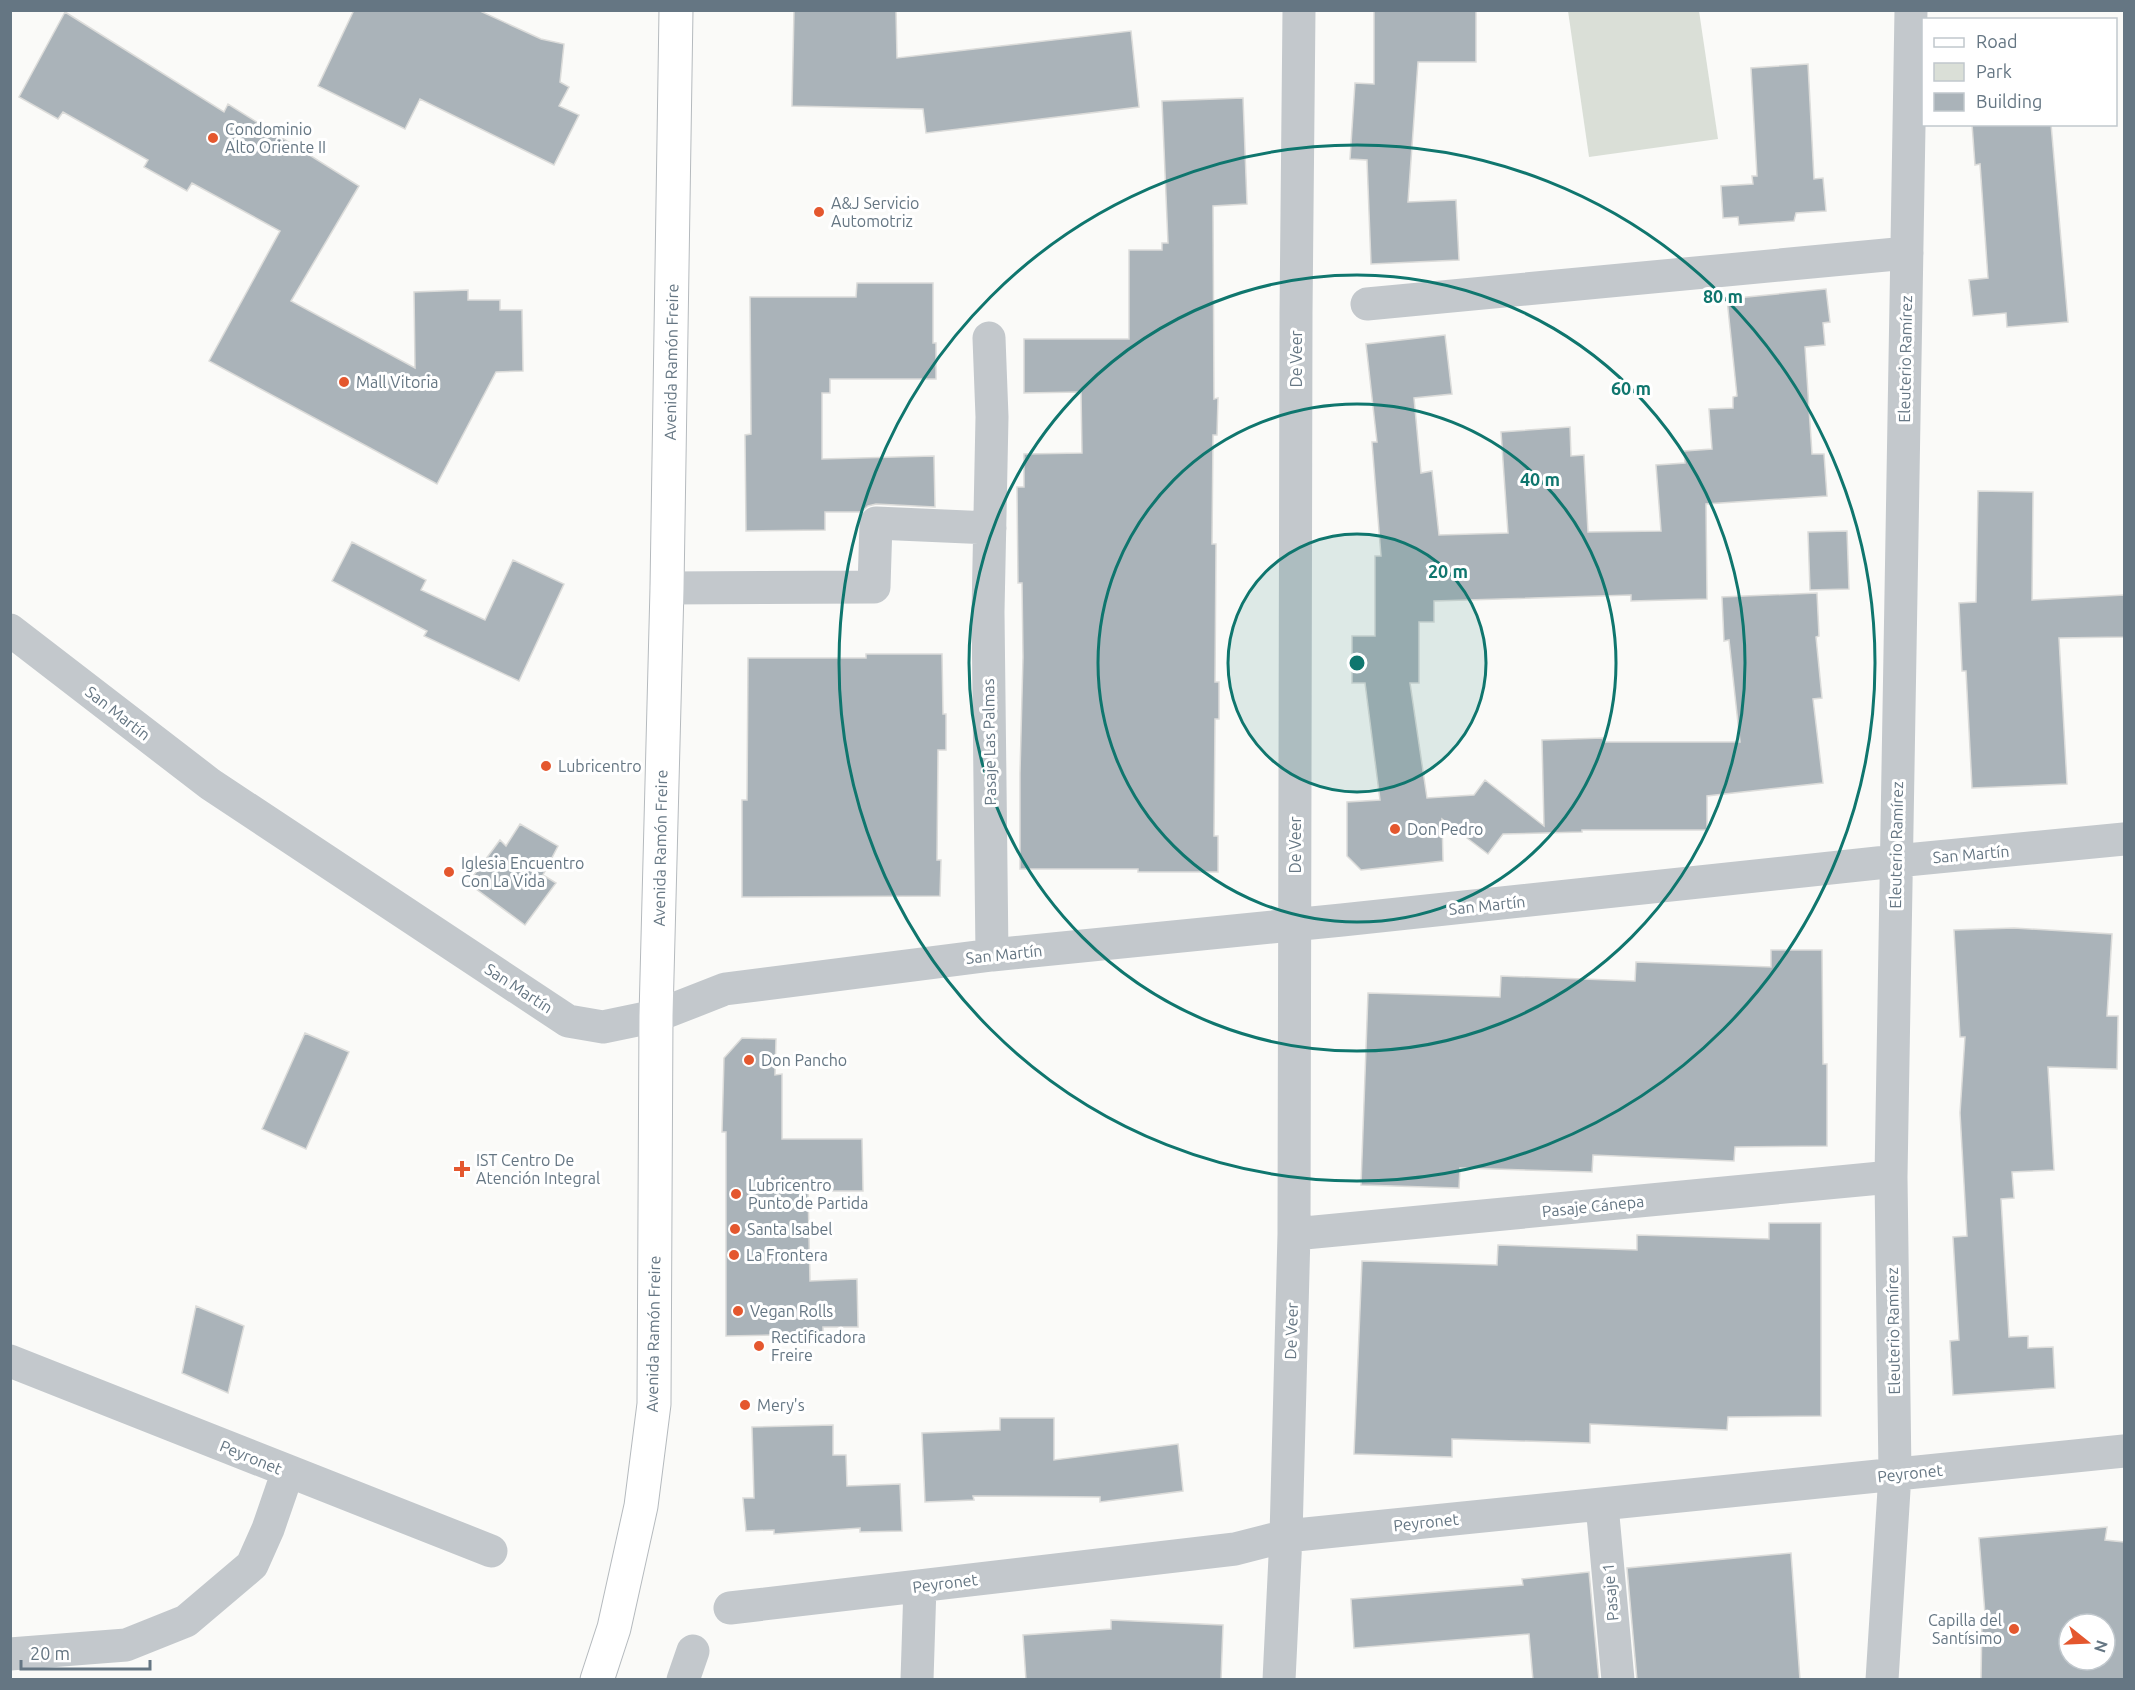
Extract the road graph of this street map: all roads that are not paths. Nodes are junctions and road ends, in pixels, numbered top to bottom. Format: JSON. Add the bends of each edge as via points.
{"nodes":[{"id":1,"x":676,"y":10,"type":"edge"},
{"id":2,"x":1299,"y":10,"type":"edge"},
{"id":3,"x":1911,"y":10,"type":"edge"},
{"id":4,"x":1907,"y":253,"type":"junction"},
{"id":5,"x":1367,"y":304,"type":"dead end"},
{"id":6,"x":989,"y":338,"type":"dead end"},
{"id":7,"x":990,"y":528,"type":"junction"},
{"id":8,"x":667,"y":588,"type":"junction"},
{"id":9,"x":10,"y":630,"type":"edge"},
{"id":10,"x":2124,"y":839,"type":"edge"},
{"id":11,"x":1896,"y":861,"type":"junction"},
{"id":12,"x":1295,"y":925,"type":"junction"},
{"id":13,"x":992,"y":955,"type":"junction"},
{"id":14,"x":656,"y":1016,"type":"junction"},
{"id":15,"x":1892,"y":1177,"type":"junction"},
{"id":16,"x":1294,"y":1234,"type":"junction"},
{"id":17,"x":10,"y":1361,"type":"edge"},
{"id":18,"x":2124,"y":1451,"type":"edge"},
{"id":19,"x":288,"y":1471,"type":"junction"},
{"id":20,"x":1895,"y":1474,"type":"junction"},
{"id":21,"x":1602,"y":1505,"type":"junction"},
{"id":22,"x":1286,"y":1536,"type":"junction"},
{"id":23,"x":491,"y":1551,"type":"dead end"},
{"id":24,"x":920,"y":1586,"type":"junction"},
{"id":25,"x":730,"y":1608,"type":"dead end"},
{"id":26,"x":10,"y":1653,"type":"edge"},
{"id":27,"x":597,"y":1680,"type":"edge"},
{"id":28,"x":917,"y":1680,"type":"edge"},
{"id":29,"x":1279,"y":1680,"type":"edge"},
{"id":30,"x":1618,"y":1680,"type":"edge"},
{"id":31,"x":1882,"y":1680,"type":"edge"}],
"edges":[{"from":1,"to":8,"type":"main road","name":"Avenida Ramón Freire"},
{"from":2,"to":12,"type":"street","name":"De Veer"},
{"from":3,"to":4,"type":"street","name":"Eleuterio Ramírez"},
{"from":4,"to":5,"type":"street"},
{"from":4,"to":11,"type":"street","name":"Eleuterio Ramírez"},
{"from":6,"to":7,"type":"street","name":"Pasaje Las Palmas"},
{"from":7,"to":8,"type":"street","via":[[876,523],[874,587]]},
{"from":7,"to":13,"type":"street","name":"Pasaje Las Palmas","via":[[987,612]]},
{"from":8,"to":14,"type":"main road","name":"Avenida Ramón Freire"},
{"from":9,"to":14,"type":"street","name":"San Martín","via":[[210,784],[568,1021],[603,1027]]},
{"from":10,"to":11,"type":"street","name":"San Martín"},
{"from":11,"to":12,"type":"street","name":"San Martín"},
{"from":11,"to":15,"type":"street","name":"Eleuterio Ramírez"},
{"from":12,"to":13,"type":"street","name":"San Martín"},
{"from":12,"to":16,"type":"street","name":"De Veer"},
{"from":13,"to":14,"type":"street","name":"San Martín","via":[[725,989]]},
{"from":14,"to":27,"type":"main road","name":"Avenida Ramón Freire","via":[[654,1404],[641,1506],[614,1628]]},
{"from":15,"to":16,"type":"street","name":"Pasaje Cánepa"},
{"from":15,"to":20,"type":"street","name":"Eleuterio Ramírez"},
{"from":16,"to":22,"type":"street","name":"De Veer"},
{"from":17,"to":19,"type":"street","name":"Peyronet"},
{"from":18,"to":20,"type":"street","name":"Peyronet"},
{"from":19,"to":23,"type":"street","name":"Peyronet"},
{"from":19,"to":26,"type":"street","via":[[252,1565],[186,1621],[126,1645]]},
{"from":20,"to":21,"type":"street","name":"Peyronet"},
{"from":20,"to":31,"type":"street","name":"Eleuterio Ramírez"},
{"from":21,"to":22,"type":"street","name":"Peyronet"},
{"from":21,"to":30,"type":"street","name":"Pasaje 1"},
{"from":22,"to":24,"type":"street","name":"Peyronet","via":[[1235,1549]]},
{"from":22,"to":29,"type":"street","name":"De Veer"},
{"from":24,"to":25,"type":"street","name":"Peyronet"},
{"from":24,"to":28,"type":"street"}]}
